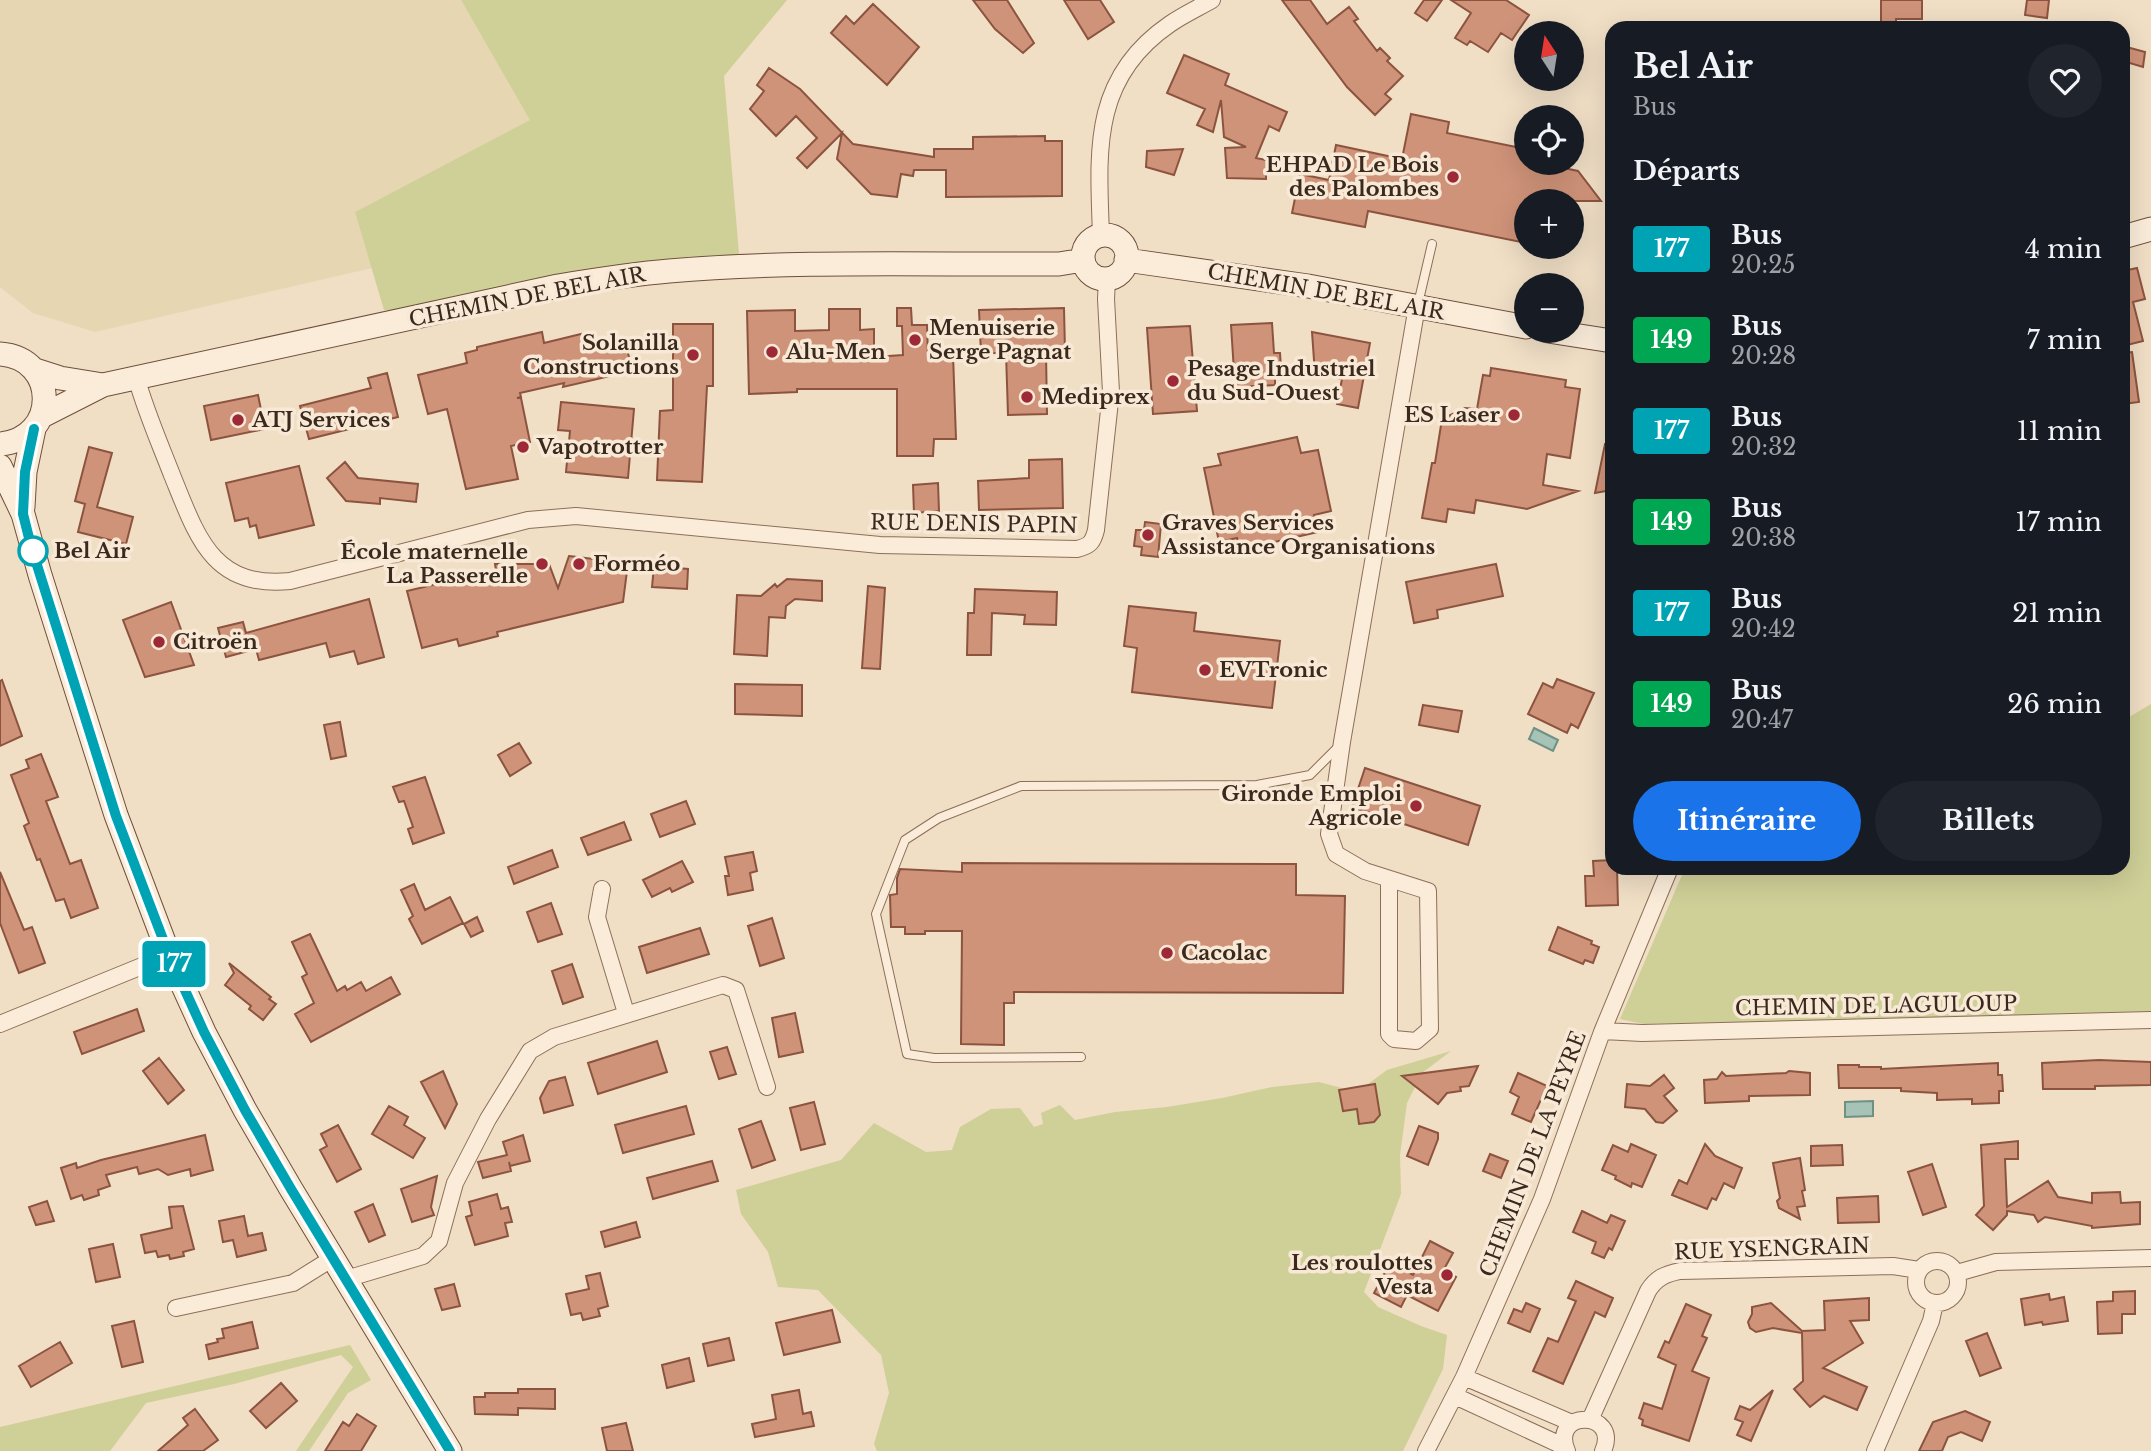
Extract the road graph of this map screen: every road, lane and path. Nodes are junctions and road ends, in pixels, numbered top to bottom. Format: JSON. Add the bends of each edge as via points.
{"nodes":[{"id":1,"x":1212,"y":0,"type":"edge"},
{"id":2,"x":2151,"y":229,"type":"edge"},
{"id":3,"x":1101,"y":235,"type":"junction"},
{"id":4,"x":2130,"y":235,"type":"edge"},
{"id":5,"x":1432,"y":244,"type":"dead end"},
{"id":6,"x":1083,"y":260,"type":"junction"},
{"id":7,"x":1126,"y":260,"type":"junction"},
{"id":8,"x":1107,"y":279,"type":"junction"},
{"id":9,"x":1417,"y":306,"type":"junction"},
{"id":10,"x":1514,"y":325,"type":"edge"},
{"id":11,"x":1584,"y":337,"type":"edge"},
{"id":12,"x":1605,"y":340,"type":"edge"},
{"id":13,"x":1,"y":353,"type":"edge"},
{"id":14,"x":35,"y":370,"type":"junction"},
{"id":15,"x":137,"y":380,"type":"junction"},
{"id":16,"x":103,"y":385,"type":"junction"},
{"id":17,"x":38,"y":423,"type":"junction"},
{"id":18,"x":0,"y":444,"type":"edge"},
{"id":19,"x":0,"y":466,"type":"edge"},
{"id":20,"x":23,"y":514,"type":"junction"},
{"id":21,"x":1342,"y":743,"type":"junction"},
{"id":22,"x":1667,"y":875,"type":"edge"},
{"id":23,"x":1389,"y":879,"type":"junction"},
{"id":24,"x":602,"y":889,"type":"dead end"},
{"id":25,"x":169,"y":955,"type":"junction"},
{"id":26,"x":626,"y":1013,"type":"junction"},
{"id":27,"x":2151,"y":1020,"type":"edge"},
{"id":28,"x":0,"y":1024,"type":"edge"},
{"id":29,"x":1603,"y":1031,"type":"junction"},
{"id":30,"x":1081,"y":1057,"type":"dead end"},
{"id":31,"x":767,"y":1087,"type":"dead end"},
{"id":32,"x":333,"y":1258,"type":"junction"},
{"id":33,"x":2151,"y":1258,"type":"edge"},
{"id":34,"x":1919,"y":1270,"type":"junction"},
{"id":35,"x":1957,"y":1273,"type":"junction"},
{"id":36,"x":346,"y":1279,"type":"junction"},
{"id":37,"x":1935,"y":1303,"type":"junction"},
{"id":38,"x":176,"y":1308,"type":"dead end"},
{"id":39,"x":1464,"y":1377,"type":"junction"},
{"id":40,"x":1455,"y":1396,"type":"junction"},
{"id":41,"x":1590,"y":1419,"type":"junction"},
{"id":42,"x":1572,"y":1423,"type":"junction"},
{"id":43,"x":1566,"y":1449,"type":"edge"},
{"id":44,"x":450,"y":1451,"type":"edge"},
{"id":45,"x":1426,"y":1451,"type":"edge"},
{"id":46,"x":1603,"y":1451,"type":"edge"},
{"id":47,"x":1875,"y":1451,"type":"edge"}],
"edges":[{"from":1,"to":3,"type":"street","via":[[1147,43],[1118,79],[1102,125]]},
{"from":2,"to":4,"type":"street"},
{"from":3,"to":6,"type":"street","via":[[1085,247]]},
{"from":3,"to":7,"type":"street","via":[[1120,241]]},
{"from":5,"to":9,"type":"lane"},
{"from":6,"to":8,"type":"street","via":[[1088,272]]},
{"from":6,"to":15,"type":"street","name":"CHEMIN DE BEL AIR","via":[[1059,264],[740,266],[611,278]]},
{"from":7,"to":8,"type":"street","via":[[1120,273]]},
{"from":7,"to":9,"type":"street","name":"CHEMIN DE BEL AIR"},
{"from":8,"to":15,"type":"street","name":"RUE DENIS PAPIN","via":[[1111,392],[1093,541],[1077,549],[880,545],[576,516],[505,525],[290,581],[257,582],[223,567],[195,533]]},
{"from":9,"to":10,"type":"street","name":"CHEMIN DE BEL AIR"},
{"from":9,"to":21,"type":"street"},
{"from":11,"to":12,"type":"street"},
{"from":13,"to":14,"type":"street","name":"CHEMIN DE BEL AIR","via":[[21,359]]},
{"from":14,"to":16,"type":"street","name":"CHEMIN DE BEL AIR"},
{"from":14,"to":17,"type":"street","via":[[44,392]]},
{"from":15,"to":16,"type":"street","name":"CHEMIN DE BEL AIR"},
{"from":16,"to":17,"type":"street","name":"CHEMIN DE BEL AIR"},
{"from":17,"to":18,"type":"street","name":"CHEMIN DE BEL AIR","via":[[23,438]]},
{"from":17,"to":20,"type":"street","via":[[25,472]]},
{"from":19,"to":20,"type":"street"},
{"from":20,"to":25,"type":"street","via":[[116,816]]},
{"from":21,"to":23,"type":"street","via":[[1329,834],[1336,854],[1365,872]]},
{"from":21,"to":30,"type":"lane","via":[[1310,775],[1257,785],[1021,786],[939,818],[905,840],[876,914],[906,1054],[934,1058]]},
{"from":22,"to":29,"type":"street","name":"CHEMIN DE LA PEYRE"},
{"from":23,"to":23,"type":"street","via":[[1429,891],[1430,1029],[1416,1041],[1394,1039],[1389,1034]]},
{"from":24,"to":26,"type":"street","via":[[597,917]]},
{"from":25,"to":28,"type":"street"},
{"from":25,"to":32,"type":"street","via":[[245,1110]]},
{"from":26,"to":31,"type":"street","via":[[723,985],[736,990]]},
{"from":26,"to":36,"type":"street","via":[[554,1037],[530,1051],[455,1183],[439,1241],[424,1256]]},
{"from":27,"to":29,"type":"street","name":"CHEMIN DE LAGULOUP"},
{"from":29,"to":39,"type":"street","name":"CHEMIN DE LA PEYRE","via":[[1542,1199]]},
{"from":32,"to":36,"type":"street"},
{"from":32,"to":38,"type":"street","via":[[293,1283]]},
{"from":33,"to":35,"type":"street","via":[[1996,1262]]},
{"from":34,"to":35,"type":"street","via":[[1929,1262],[1942,1261]]},
{"from":34,"to":37,"type":"street","via":[[1918,1291]]},
{"from":34,"to":41,"type":"street","name":"RUE YSENGRAIN","via":[[1893,1266],[1662,1275],[1648,1291]]},
{"from":35,"to":37,"type":"street","via":[[1957,1291],[1948,1300]]},
{"from":36,"to":44,"type":"street"},
{"from":37,"to":47,"type":"street"},
{"from":39,"to":40,"type":"street","name":"CHEMIN DE LA PEYRE"},
{"from":39,"to":42,"type":"street"},
{"from":40,"to":43,"type":"street"},
{"from":40,"to":45,"type":"street","name":"CHEMIN DE LA PEYRE"},
{"from":41,"to":42,"type":"street"},
{"from":41,"to":46,"type":"street","via":[[1604,1432]]},
{"from":42,"to":43,"type":"street","via":[[1565,1434]]}]}
